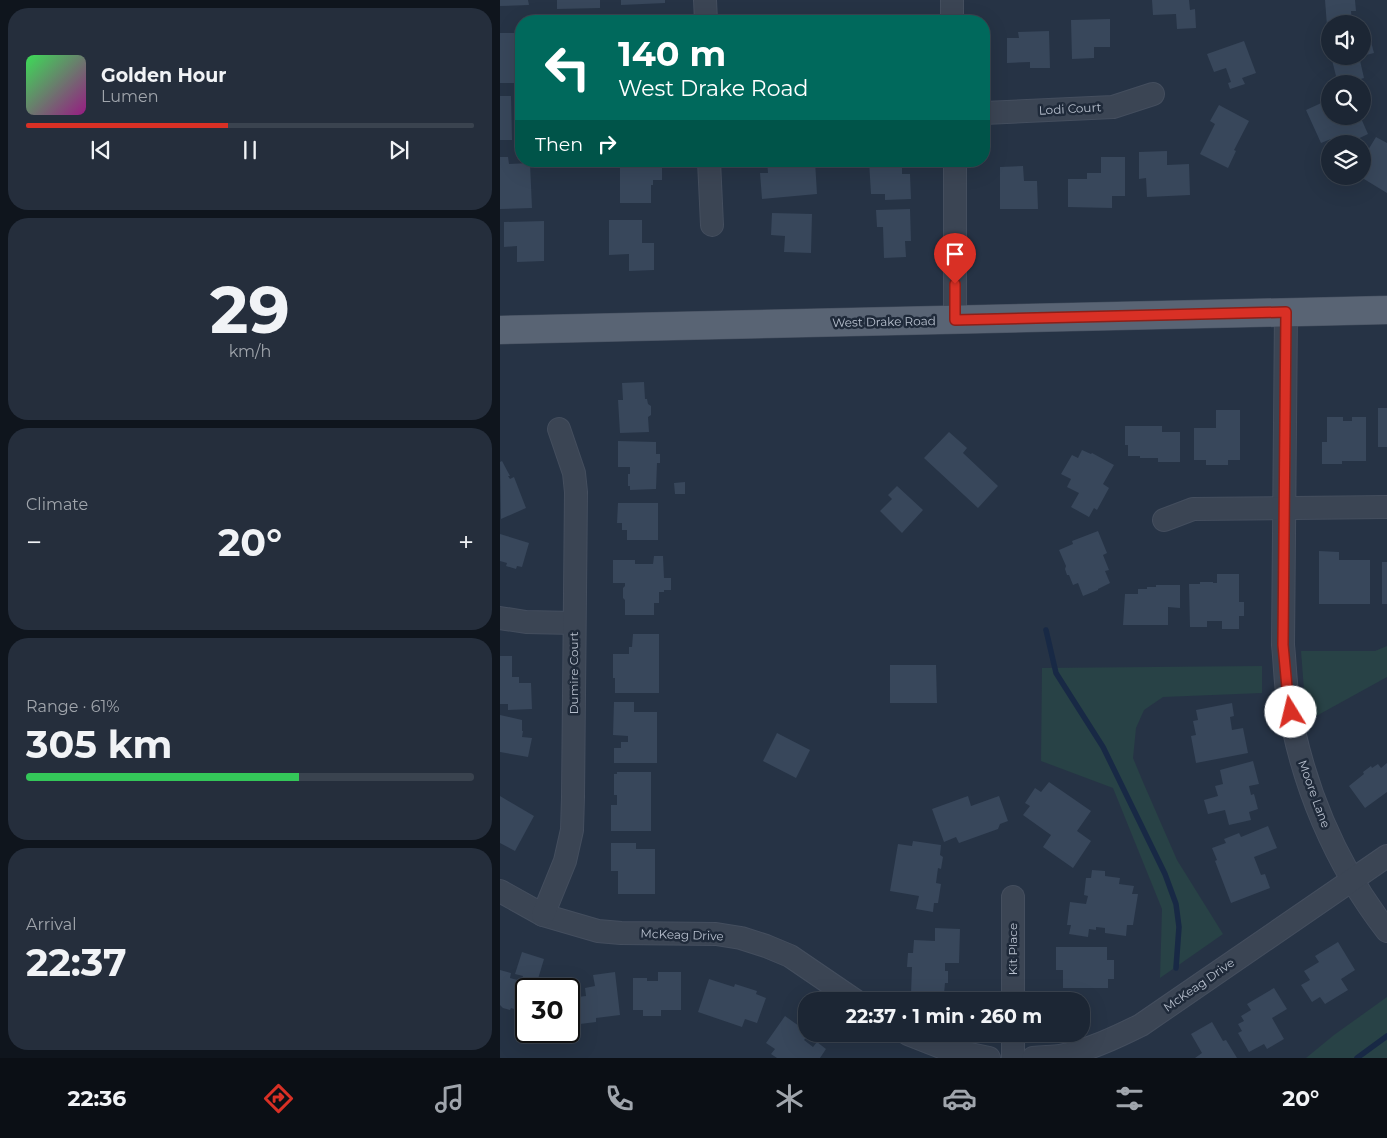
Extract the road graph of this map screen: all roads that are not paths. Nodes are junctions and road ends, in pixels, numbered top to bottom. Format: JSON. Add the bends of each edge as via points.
{"nodes":[{"id":1,"x":705,"y":0,"type":"edge"},
{"id":2,"x":952,"y":0,"type":"edge"},
{"id":3,"x":706,"y":15,"type":"edge"},
{"id":4,"x":952,"y":15,"type":"edge"},
{"id":5,"x":1154,"y":94,"type":"dead end"},
{"id":6,"x":990,"y":113,"type":"edge"},
{"id":7,"x":710,"y":167,"type":"edge"},
{"id":8,"x":955,"y":167,"type":"edge"},
{"id":9,"x":712,"y":225,"type":"dead end"},
{"id":10,"x":1387,"y":310,"type":"edge"},
{"id":11,"x":1286,"y":312,"type":"junction"},
{"id":12,"x":955,"y":320,"type":"junction"},
{"id":13,"x":500,"y":330,"type":"edge"},
{"id":14,"x":559,"y":429,"type":"dead end"},
{"id":15,"x":1284,"y":508,"type":"junction"},
{"id":16,"x":1387,"y":508,"type":"edge"},
{"id":17,"x":1164,"y":520,"type":"dead end"},
{"id":18,"x":500,"y":618,"type":"edge"},
{"id":19,"x":574,"y":623,"type":"junction"},
{"id":20,"x":1387,"y":856,"type":"edge"},
{"id":21,"x":1352,"y":879,"type":"junction"},
{"id":22,"x":500,"y":891,"type":"edge"},
{"id":23,"x":1013,"y":897,"type":"dead end"},
{"id":24,"x":543,"y":915,"type":"junction"},
{"id":25,"x":1387,"y":931,"type":"edge"},
{"id":26,"x":843,"y":992,"type":"edge"},
{"id":27,"x":1013,"y":992,"type":"edge"},
{"id":28,"x":927,"y":1042,"type":"edge"},
{"id":29,"x":1012,"y":1042,"type":"edge"},
{"id":30,"x":989,"y":1058,"type":"edge"},
{"id":31,"x":1012,"y":1058,"type":"edge"},
{"id":32,"x":1033,"y":1058,"type":"edge"}],
"edges":[{"from":1,"to":3,"type":"street"},
{"from":2,"to":4,"type":"street"},
{"from":5,"to":6,"type":"street","name":"Lodi Court","via":[[1113,107]]},
{"from":7,"to":9,"type":"street"},
{"from":8,"to":12,"type":"street"},
{"from":10,"to":11,"type":"main road","name":"West Drake Road"},
{"from":11,"to":12,"type":"main road","name":"West Drake Road"},
{"from":11,"to":15,"type":"street","name":"Moore Lane"},
{"from":12,"to":13,"type":"main road","name":"West Drake Road"},
{"from":14,"to":19,"type":"street","name":"Dumire Court","via":[[574,473],[576,492]]},
{"from":15,"to":16,"type":"street"},
{"from":15,"to":17,"type":"street","via":[[1193,509]]},
{"from":15,"to":21,"type":"street","name":"Moore Lane","via":[[1283,645],[1288,698],[1308,783],[1320,816]]},
{"from":18,"to":19,"type":"street"},
{"from":19,"to":24,"type":"street","name":"Dumire Court","via":[[572,830]]},
{"from":20,"to":21,"type":"street","name":"McKeag Drive"},
{"from":21,"to":25,"type":"street","name":"Moore Lane"},
{"from":21,"to":32,"type":"street","name":"McKeag Drive","via":[[1141,1025],[1088,1049]]},
{"from":22,"to":24,"type":"street","name":"McKeag Drive"},
{"from":23,"to":27,"type":"street","name":"Kit Place"},
{"from":24,"to":26,"type":"street","name":"McKeag Drive","via":[[621,933],[716,934],[741,938],[790,956]]},
{"from":28,"to":30,"type":"street","via":[[946,1050]]},
{"from":29,"to":31,"type":"street"}]}
